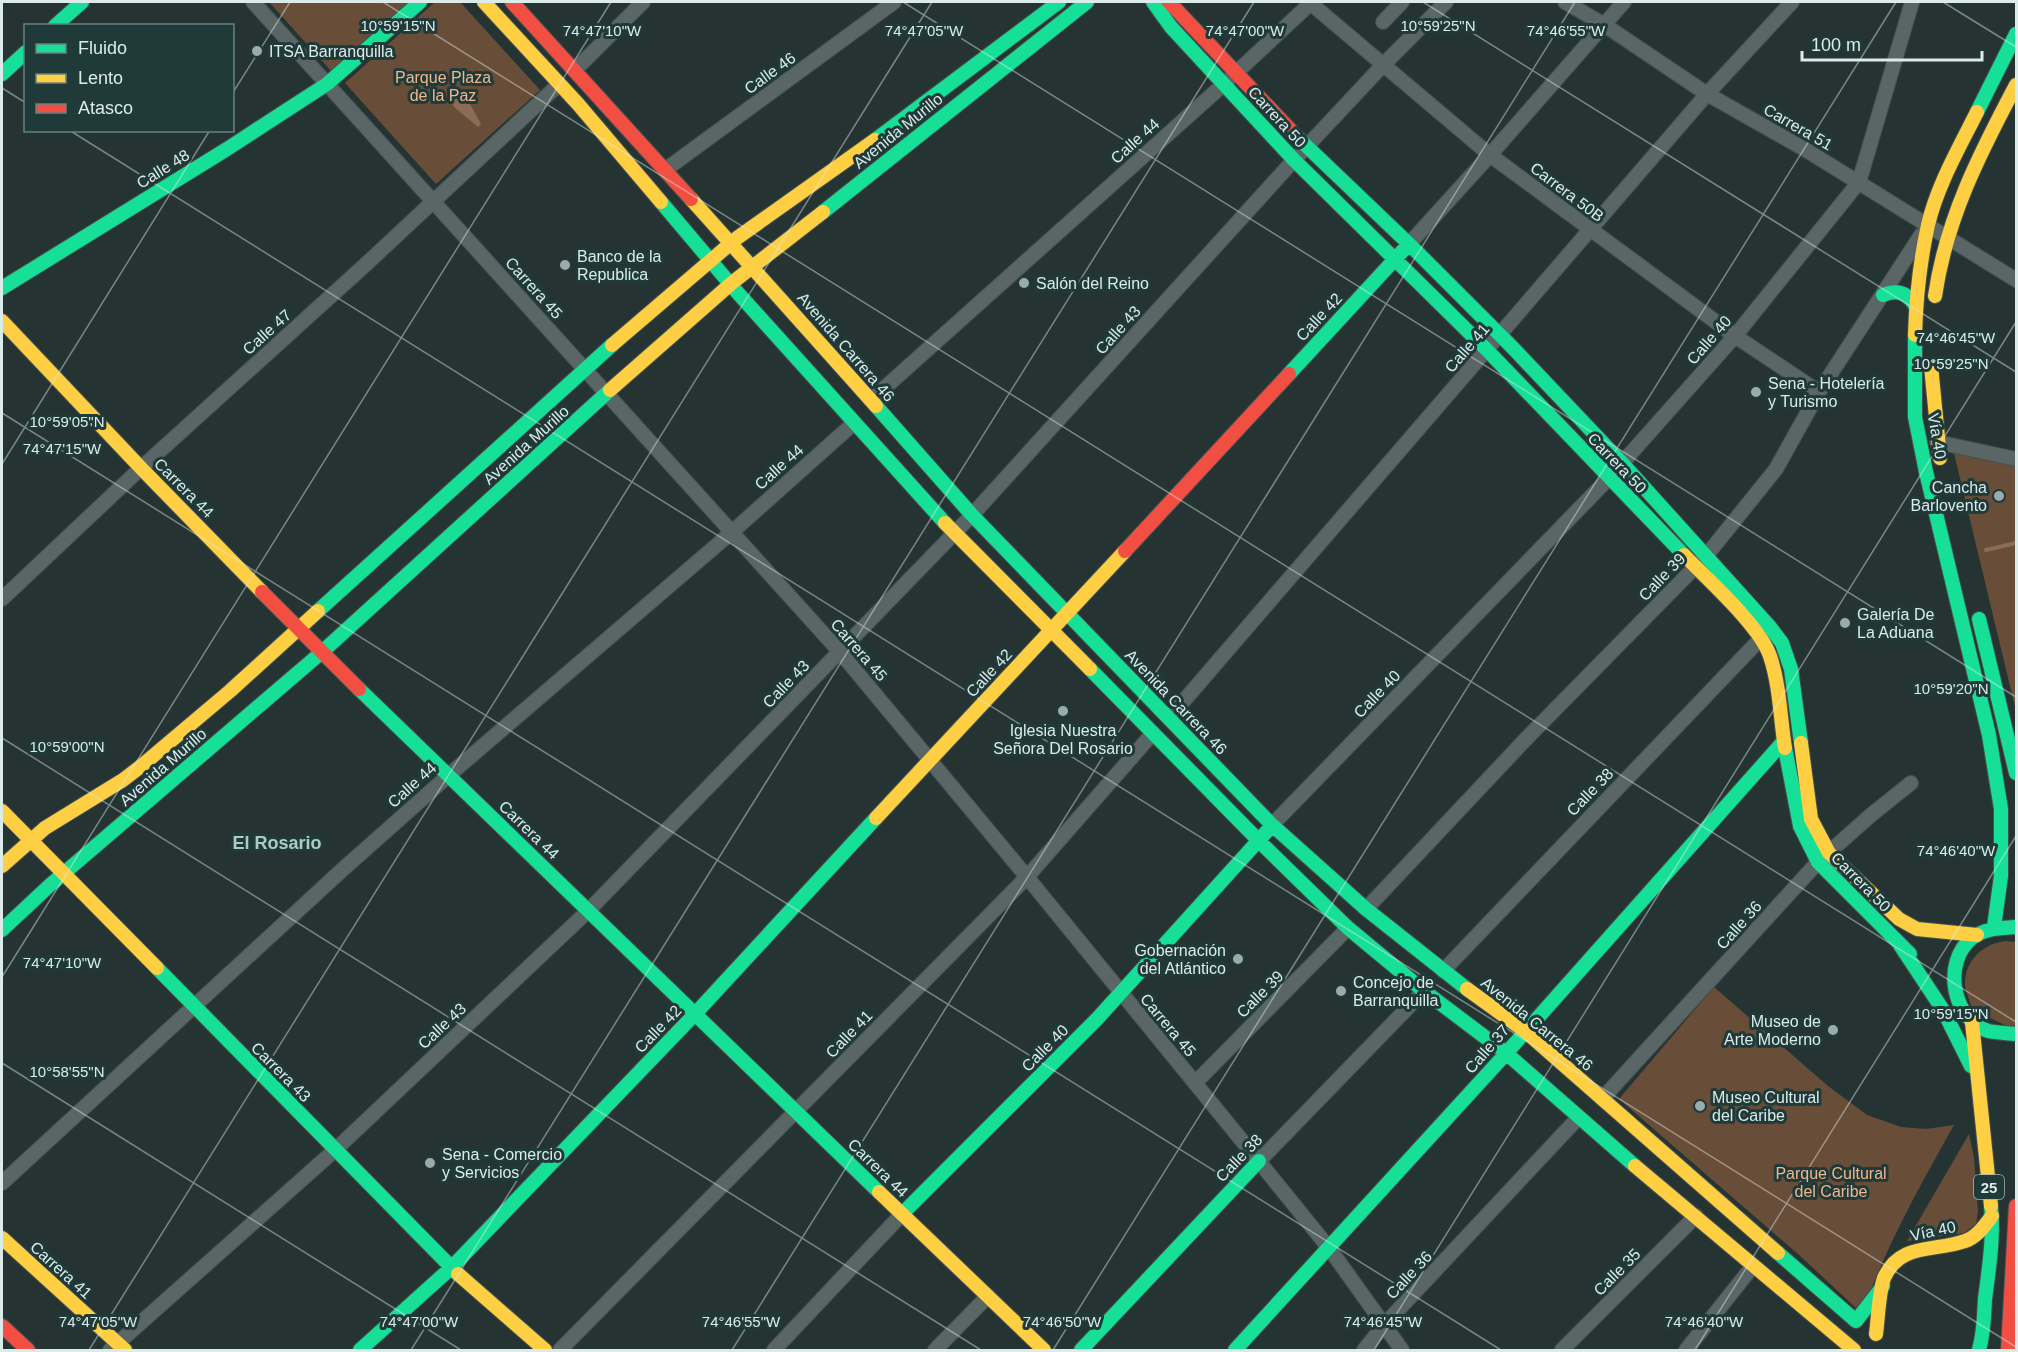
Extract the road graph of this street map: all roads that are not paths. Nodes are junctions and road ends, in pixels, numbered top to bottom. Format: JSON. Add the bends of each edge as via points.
{"nodes":[{"id":1,"x":82,"y":2,"type":"edge"},
{"id":2,"x":253,"y":2,"type":"edge"},
{"id":3,"x":420,"y":2,"type":"edge"},
{"id":4,"x":474,"y":2,"type":"edge"},
{"id":5,"x":484,"y":2,"type":"edge"},
{"id":6,"x":512,"y":2,"type":"edge"},
{"id":7,"x":525,"y":2,"type":"edge"},
{"id":8,"x":643,"y":2,"type":"edge"},
{"id":9,"x":894,"y":2,"type":"edge"},
{"id":10,"x":1059,"y":2,"type":"edge"},
{"id":11,"x":1087,"y":2,"type":"edge"},
{"id":12,"x":1153,"y":2,"type":"edge"},
{"id":13,"x":1169,"y":2,"type":"edge"},
{"id":14,"x":1310,"y":2,"type":"edge"},
{"id":15,"x":1402,"y":2,"type":"edge"},
{"id":16,"x":1446,"y":2,"type":"edge"},
{"id":17,"x":1565,"y":2,"type":"edge"},
{"id":18,"x":1624,"y":2,"type":"edge"},
{"id":19,"x":1792,"y":2,"type":"edge"},
{"id":20,"x":1912,"y":2,"type":"edge"},
{"id":21,"x":1383,"y":22,"type":"dead end"},
{"id":22,"x":57,"y":24,"type":"edge"},
{"id":23,"x":1603,"y":24,"type":"junction"},
{"id":24,"x":2016,"y":34,"type":"edge"},
{"id":25,"x":24,"y":54,"type":"edge"},
{"id":26,"x":581,"y":64,"type":"junction"},
{"id":27,"x":1384,"y":64,"type":"junction"},
{"id":28,"x":1237,"y":72,"type":"junction"},
{"id":29,"x":2,"y":74,"type":"edge"},
{"id":30,"x":327,"y":84,"type":"junction"},
{"id":31,"x":1224,"y":84,"type":"junction"},
{"id":32,"x":2016,"y":85,"type":"edge"},
{"id":33,"x":555,"y":88,"type":"junction"},
{"id":34,"x":1707,"y":94,"type":"junction"},
{"id":35,"x":604,"y":102,"type":"junction"},
{"id":36,"x":587,"y":116,"type":"junction"},
{"id":37,"x":1307,"y":148,"type":"junction"},
{"id":38,"x":1490,"y":155,"type":"junction"},
{"id":39,"x":1294,"y":160,"type":"junction"},
{"id":40,"x":665,"y":170,"type":"junction"},
{"id":41,"x":1858,"y":182,"type":"junction"},
{"id":42,"x":434,"y":201,"type":"junction"},
{"id":43,"x":1928,"y":225,"type":"junction"},
{"id":44,"x":1590,"y":230,"type":"junction"},
{"id":45,"x":1948,"y":236,"type":"junction"},
{"id":46,"x":693,"y":240,"type":"junction"},
{"id":47,"x":731,"y":243,"type":"junction"},
{"id":48,"x":1409,"y":244,"type":"junction"},
{"id":49,"x":1395,"y":258,"type":"junction"},
{"id":50,"x":711,"y":261,"type":"junction"},
{"id":51,"x":752,"y":265,"type":"junction"},
{"id":52,"x":690,"y":279,"type":"junction"},
{"id":53,"x":2016,"y":280,"type":"edge"},
{"id":54,"x":730,"y":283,"type":"junction"},
{"id":55,"x":2,"y":288,"type":"edge"},
{"id":56,"x":1883,"y":295,"type":"junction"},
{"id":57,"x":1916,"y":306,"type":"junction"},
{"id":58,"x":1933,"y":310,"type":"dead end"},
{"id":59,"x":2,"y":321,"type":"edge"},
{"id":60,"x":1500,"y":336,"type":"junction"},
{"id":61,"x":1735,"y":336,"type":"junction"},
{"id":62,"x":1487,"y":350,"type":"junction"},
{"id":63,"x":1931,"y":351,"type":"dead end"},
{"id":64,"x":585,"y":368,"type":"junction"},
{"id":65,"x":1819,"y":392,"type":"junction"},
{"id":66,"x":606,"y":393,"type":"junction"},
{"id":67,"x":871,"y":400,"type":"junction"},
{"id":68,"x":854,"y":423,"type":"junction"},
{"id":69,"x":1937,"y":442,"type":"junction"},
{"id":70,"x":2016,"y":459,"type":"edge"},
{"id":71,"x":1622,"y":463,"type":"junction"},
{"id":72,"x":141,"y":468,"type":"junction"},
{"id":73,"x":1943,"y":472,"type":"dead end"},
{"id":74,"x":1608,"y":479,"type":"junction"},
{"id":75,"x":972,"y":515,"type":"junction"},
{"id":76,"x":732,"y":532,"type":"junction"},
{"id":77,"x":954,"y":533,"type":"junction"},
{"id":78,"x":1706,"y":556,"type":"junction"},
{"id":79,"x":1695,"y":568,"type":"junction"},
{"id":80,"x":2,"y":599,"type":"edge"},
{"id":81,"x":1977,"y":609,"type":"dead end"},
{"id":82,"x":1067,"y":615,"type":"junction"},
{"id":83,"x":300,"y":629,"type":"junction"},
{"id":84,"x":1052,"y":630,"type":"junction"},
{"id":85,"x":1766,"y":633,"type":"junction"},
{"id":86,"x":322,"y":652,"type":"junction"},
{"id":87,"x":840,"y":652,"type":"junction"},
{"id":88,"x":1169,"y":718,"type":"junction"},
{"id":89,"x":1153,"y":733,"type":"junction"},
{"id":90,"x":1785,"y":741,"type":"junction"},
{"id":91,"x":2015,"y":754,"type":"edge"},
{"id":92,"x":930,"y":760,"type":"junction"},
{"id":93,"x":2016,"y":773,"type":"edge"},
{"id":94,"x":449,"y":775,"type":"junction"},
{"id":95,"x":1911,"y":783,"type":"dead end"},
{"id":96,"x":2,"y":811,"type":"edge"},
{"id":97,"x":1272,"y":825,"type":"junction"},
{"id":98,"x":29,"y":840,"type":"junction"},
{"id":99,"x":1258,"y":840,"type":"junction"},
{"id":100,"x":1829,"y":853,"type":"junction"},
{"id":101,"x":1818,"y":862,"type":"junction"},
{"id":102,"x":2,"y":866,"type":"edge"},
{"id":103,"x":64,"y":874,"type":"junction"},
{"id":104,"x":1028,"y":877,"type":"junction"},
{"id":105,"x":1366,"y":909,"type":"junction"},
{"id":106,"x":588,"y":911,"type":"junction"},
{"id":107,"x":1994,"y":927,"type":"junction"},
{"id":108,"x":2016,"y":927,"type":"edge"},
{"id":109,"x":1348,"y":928,"type":"junction"},
{"id":110,"x":2,"y":930,"type":"edge"},
{"id":111,"x":1977,"y":935,"type":"junction"},
{"id":112,"x":1900,"y":945,"type":"junction"},
{"id":113,"x":1443,"y":971,"type":"junction"},
{"id":114,"x":1424,"y":991,"type":"junction"},
{"id":115,"x":1121,"y":994,"type":"junction"},
{"id":116,"x":1956,"y":1000,"type":"junction"},
{"id":117,"x":194,"y":1007,"type":"junction"},
{"id":118,"x":694,"y":1015,"type":"junction"},
{"id":119,"x":1972,"y":1022,"type":"junction"},
{"id":120,"x":1525,"y":1031,"type":"junction"},
{"id":121,"x":2016,"y":1034,"type":"edge"},
{"id":122,"x":1506,"y":1053,"type":"junction"},
{"id":123,"x":1977,"y":1080,"type":"junction"},
{"id":124,"x":1195,"y":1083,"type":"junction"},
{"id":125,"x":1602,"y":1100,"type":"junction"},
{"id":126,"x":797,"y":1113,"type":"junction"},
{"id":127,"x":1578,"y":1118,"type":"junction"},
{"id":128,"x":334,"y":1150,"type":"junction"},
{"id":129,"x":1259,"y":1161,"type":"junction"},
{"id":130,"x":2,"y":1183,"type":"edge"},
{"id":131,"x":2016,"y":1206,"type":"edge"},
{"id":132,"x":902,"y":1214,"type":"junction"},
{"id":133,"x":1696,"y":1216,"type":"junction"},
{"id":134,"x":1992,"y":1216,"type":"junction"},
{"id":135,"x":2,"y":1238,"type":"edge"},
{"id":136,"x":1329,"y":1248,"type":"junction"},
{"id":137,"x":1753,"y":1266,"type":"junction"},
{"id":138,"x":452,"y":1268,"type":"junction"},
{"id":139,"x":1883,"y":1286,"type":"junction"},
{"id":140,"x":988,"y":1296,"type":"junction"},
{"id":141,"x":2,"y":1326,"type":"edge"},
{"id":142,"x":1384,"y":1326,"type":"junction"},
{"id":143,"x":2012,"y":1327,"type":"edge"},
{"id":144,"x":118,"y":1348,"type":"edge"},
{"id":145,"x":1876,"y":1349,"type":"edge"},
{"id":146,"x":28,"y":1350,"type":"edge"},
{"id":147,"x":360,"y":1350,"type":"edge"},
{"id":148,"x":545,"y":1350,"type":"edge"},
{"id":149,"x":560,"y":1350,"type":"edge"},
{"id":150,"x":774,"y":1350,"type":"edge"},
{"id":151,"x":935,"y":1350,"type":"edge"},
{"id":152,"x":1044,"y":1350,"type":"edge"},
{"id":153,"x":1081,"y":1350,"type":"edge"},
{"id":154,"x":1235,"y":1350,"type":"edge"},
{"id":155,"x":1364,"y":1350,"type":"edge"},
{"id":156,"x":1402,"y":1350,"type":"edge"},
{"id":157,"x":1562,"y":1350,"type":"edge"},
{"id":158,"x":1686,"y":1350,"type":"edge"},
{"id":159,"x":1854,"y":1350,"type":"edge"},
{"id":160,"x":1979,"y":1350,"type":"edge"},
{"id":161,"x":2008,"y":1350,"type":"edge"}],
"edges":[{"from":1,"to":22,"type":"main road"},
{"from":2,"to":30,"type":"street","name":"Carrera 45"},
{"from":3,"to":30,"type":"main road","name":"Calle 48"},
{"from":4,"to":33,"type":"street"},
{"from":5,"to":36,"type":"main road"},
{"from":6,"to":35,"type":"main road","name":"Avenida Carrera 46"},
{"from":7,"to":26,"type":"street"},
{"from":8,"to":26,"type":"street"},
{"from":9,"to":40,"type":"street","name":"Calle 46"},
{"from":10,"to":47,"type":"main road","name":"Avenida Murillo"},
{"from":11,"to":51,"type":"main road","name":"Avenida Murillo"},
{"from":12,"to":31,"type":"main road","name":"Carrera 50"},
{"from":13,"to":28,"type":"main road","name":"Carrera 50"},
{"from":14,"to":27,"type":"street","name":"Carrera 50B"},
{"from":14,"to":28,"type":"street","name":"Calle 44"},
{"from":15,"to":21,"type":"street"},
{"from":16,"to":27,"type":"street","name":"Calle 43"},
{"from":17,"to":23,"type":"street","name":"Carrera 51"},
{"from":18,"to":23,"type":"street","name":"Calle 42"},
{"from":19,"to":34,"type":"street","name":"Calle 41"},
{"from":20,"to":41,"type":"street","name":"Calle 40"},
{"from":23,"to":34,"type":"street","name":"Carrera 51"},
{"from":23,"to":38,"type":"street","name":"Calle 42"},
{"from":24,"to":43,"type":"main road","name":"Vía 40","via":[[1955,156]]},
{"from":25,"to":29,"type":"main road"},
{"from":26,"to":35,"type":"street","via":[[603,89]]},
{"from":27,"to":37,"type":"street","name":"Calle 43"},
{"from":27,"to":38,"type":"street","name":"Carrera 50B"},
{"from":28,"to":31,"type":"street","name":"Calle 44"},
{"from":28,"to":37,"type":"main road","name":"Carrera 50"},
{"from":30,"to":42,"type":"street","name":"Carrera 45"},
{"from":30,"to":55,"type":"main road","name":"Calle 48"},
{"from":31,"to":39,"type":"main road","name":"Carrera 50"},
{"from":31,"to":67,"type":"street","name":"Calle 44"},
{"from":32,"to":45,"type":"main road","via":[[1971,174]]},
{"from":33,"to":36,"type":"street","via":[[575,112]]},
{"from":33,"to":42,"type":"street","name":"Calle 47"},
{"from":34,"to":41,"type":"street","name":"Carrera 51"},
{"from":34,"to":44,"type":"street","name":"Calle 41"},
{"from":35,"to":40,"type":"main road","name":"Avenida Carrera 46"},
{"from":36,"to":46,"type":"main road"},
{"from":37,"to":39,"type":"street","name":"Calle 43"},
{"from":37,"to":48,"type":"main road","name":"Carrera 50"},
{"from":38,"to":44,"type":"street","name":"Carrera 50B"},
{"from":38,"to":48,"type":"street","name":"Calle 42"},
{"from":39,"to":49,"type":"main road","name":"Carrera 50"},
{"from":39,"to":75,"type":"street","name":"Calle 43"},
{"from":40,"to":47,"type":"main road","name":"Avenida Carrera 46"},
{"from":41,"to":43,"type":"street","name":"Carrera 51"},
{"from":41,"to":61,"type":"street","name":"Calle 40"},
{"from":42,"to":64,"type":"street","name":"Carrera 45"},
{"from":42,"to":72,"type":"street","name":"Calle 47"},
{"from":43,"to":45,"type":"street","name":"Carrera 51"},
{"from":43,"to":56,"type":"street","name":"Calle 39"},
{"from":43,"to":57,"type":"main road","name":"Vía 40"},
{"from":44,"to":60,"type":"street","name":"Calle 41"},
{"from":44,"to":61,"type":"street","name":"Carrera 50B"},
{"from":45,"to":53,"type":"street","name":"Carrera 51"},
{"from":45,"to":58,"type":"main road"},
{"from":46,"to":50,"type":"main road"},
{"from":46,"to":52,"type":"main road","via":[[696,259]]},
{"from":47,"to":50,"type":"main road","name":"Avenida Murillo"},
{"from":47,"to":51,"type":"main road","name":"Avenida Carrera 46"},
{"from":48,"to":49,"type":"main road","name":"Calle 42"},
{"from":48,"to":60,"type":"main road","name":"Carrera 50"},
{"from":49,"to":62,"type":"main road","name":"Carrera 50"},
{"from":49,"to":82,"type":"main road","name":"Calle 42"},
{"from":50,"to":52,"type":"main road","name":"Avenida Murillo"},
{"from":50,"to":54,"type":"main road"},
{"from":51,"to":54,"type":"main road","name":"Avenida Murillo"},
{"from":51,"to":67,"type":"main road","name":"Avenida Carrera 46"},
{"from":52,"to":64,"type":"main road","name":"Avenida Murillo"},
{"from":54,"to":66,"type":"main road","name":"Avenida Murillo"},
{"from":54,"to":68,"type":"main road"},
{"from":56,"to":57,"type":"main road","via":[[1898,291],[1913,299]]},
{"from":56,"to":65,"type":"street","name":"Calle 39"},
{"from":57,"to":107,"type":"main road","name":"Vía 40","via":[[1915,417],[1989,735],[2001,809],[2001,876]]},
{"from":59,"to":72,"type":"main road","name":"Carrera 44"},
{"from":60,"to":62,"type":"street","name":"Calle 41"},
{"from":60,"to":71,"type":"main road","name":"Carrera 50"},
{"from":61,"to":65,"type":"street","name":"Carrera 50B"},
{"from":61,"to":71,"type":"street","name":"Calle 40"},
{"from":62,"to":74,"type":"main road","name":"Carrera 50"},
{"from":62,"to":88,"type":"street","name":"Calle 41"},
{"from":63,"to":69,"type":"main road","name":"Vía 40"},
{"from":64,"to":66,"type":"street","name":"Carrera 45"},
{"from":64,"to":83,"type":"main road","name":"Avenida Murillo"},
{"from":65,"to":78,"type":"street","name":"Calle 39","via":[[1776,469]]},
{"from":66,"to":76,"type":"street","name":"Carrera 45"},
{"from":66,"to":86,"type":"main road","name":"Avenida Murillo"},
{"from":67,"to":75,"type":"main road","name":"Avenida Carrera 46"},
{"from":68,"to":76,"type":"street","name":"Calle 44"},
{"from":68,"to":77,"type":"main road"},
{"from":69,"to":70,"type":"street"},
{"from":69,"to":73,"type":"main road","name":"Vía 40"},
{"from":71,"to":74,"type":"street","name":"Calle 40"},
{"from":71,"to":78,"type":"main road","name":"Carrera 50"},
{"from":72,"to":80,"type":"street","name":"Calle 47"},
{"from":72,"to":83,"type":"main road","name":"Carrera 44"},
{"from":74,"to":79,"type":"main road","name":"Carrera 50"},
{"from":74,"to":97,"type":"street","name":"Calle 40"},
{"from":75,"to":77,"type":"street","name":"Calle 43"},
{"from":75,"to":82,"type":"main road","name":"Avenida Carrera 46"},
{"from":76,"to":87,"type":"street","name":"Carrera 45"},
{"from":76,"to":94,"type":"street","name":"Calle 44"},
{"from":77,"to":84,"type":"main road"},
{"from":77,"to":87,"type":"street","name":"Calle 43"},
{"from":78,"to":79,"type":"street","name":"Calle 39"},
{"from":78,"to":85,"type":"main road","name":"Carrera 50"},
{"from":79,"to":85,"type":"main road","name":"Carrera 50"},
{"from":79,"to":105,"type":"street","name":"Calle 39"},
{"from":81,"to":91,"type":"main road"},
{"from":82,"to":84,"type":"main road","name":"Calle 42"},
{"from":82,"to":88,"type":"main road","name":"Avenida Carrera 46"},
{"from":83,"to":86,"type":"main road","name":"Carrera 44"},
{"from":83,"to":98,"type":"main road","name":"Avenida Murillo","via":[[140,767]]},
{"from":84,"to":89,"type":"main road"},
{"from":84,"to":92,"type":"main road","name":"Calle 42"},
{"from":85,"to":90,"type":"main road","name":"Carrera 50"},
{"from":85,"to":100,"type":"main road","name":"Carrera 50","via":[[1782,643],[1791,669],[1811,819]]},
{"from":85,"to":113,"type":"street","name":"Calle 38"},
{"from":86,"to":94,"type":"main road","name":"Carrera 44"},
{"from":86,"to":103,"type":"main road","name":"Avenida Murillo"},
{"from":87,"to":92,"type":"street","name":"Carrera 45"},
{"from":87,"to":106,"type":"street","name":"Calle 43"},
{"from":88,"to":97,"type":"main road","name":"Avenida Carrera 46"},
{"from":89,"to":99,"type":"main road"},
{"from":89,"to":104,"type":"street","name":"Calle 41"},
{"from":90,"to":101,"type":"main road","name":"Carrera 50","via":[[1800,826]]},
{"from":90,"to":120,"type":"main road","name":"Calle 37"},
{"from":91,"to":93,"type":"main road"},
{"from":92,"to":104,"type":"street","name":"Carrera 45"},
{"from":92,"to":118,"type":"main road","name":"Calle 42"},
{"from":94,"to":106,"type":"main road","name":"Carrera 44"},
{"from":94,"to":117,"type":"street","name":"Calle 44"},
{"from":95,"to":100,"type":"street","name":"Calle 36"},
{"from":96,"to":98,"type":"main road","name":"Carrera 43"},
{"from":97,"to":99,"type":"main road","name":"Calle 40"},
{"from":97,"to":105,"type":"main road","name":"Avenida Carrera 46"},
{"from":98,"to":102,"type":"main road","name":"Avenida Murillo"},
{"from":98,"to":103,"type":"main road","name":"Carrera 43"},
{"from":99,"to":109,"type":"main road"},
{"from":99,"to":115,"type":"main road","name":"Calle 40"},
{"from":100,"to":101,"type":"street","name":"Calle 36"},
{"from":100,"to":111,"type":"main road","name":"Carrera 50","via":[[1899,918],[1917,929]]},
{"from":101,"to":112,"type":"main road","name":"Carrera 50"},
{"from":101,"to":125,"type":"street","name":"Calle 36"},
{"from":103,"to":110,"type":"main road","name":"Avenida Murillo"},
{"from":103,"to":117,"type":"main road","name":"Carrera 43"},
{"from":104,"to":115,"type":"street","name":"Carrera 45"},
{"from":104,"to":126,"type":"street","name":"Calle 41"},
{"from":105,"to":113,"type":"main road","name":"Avenida Carrera 46"},
{"from":106,"to":118,"type":"main road","name":"Carrera 44"},
{"from":106,"to":128,"type":"street","name":"Calle 43"},
{"from":107,"to":108,"type":"main road"},
{"from":107,"to":111,"type":"main road"},
{"from":109,"to":114,"type":"main road"},
{"from":109,"to":124,"type":"street","name":"Calle 39"},
{"from":111,"to":116,"type":"main road","via":[[1961,951],[1953,971]]},
{"from":112,"to":116,"type":"main road","name":"Carrera 50"},
{"from":112,"to":123,"type":"main road","via":[[1943,1010]]},
{"from":113,"to":120,"type":"main road","name":"Avenida Carrera 46"},
{"from":114,"to":122,"type":"main road"},
{"from":114,"to":129,"type":"street","name":"Calle 38"},
{"from":115,"to":124,"type":"street","name":"Carrera 45"},
{"from":115,"to":132,"type":"main road","name":"Calle 40"},
{"from":116,"to":119,"type":"main road","name":"Carrera 50"},
{"from":117,"to":128,"type":"main road","name":"Carrera 43"},
{"from":117,"to":130,"type":"street","name":"Calle 44"},
{"from":118,"to":126,"type":"main road","name":"Carrera 44"},
{"from":118,"to":138,"type":"main road","name":"Calle 42"},
{"from":119,"to":121,"type":"main road","via":[[2000,1035]]},
{"from":119,"to":123,"type":"main road","number":"25"},
{"from":120,"to":122,"type":"main road","name":"Calle 37"},
{"from":120,"to":125,"type":"main road","name":"Avenida Carrera 46"},
{"from":122,"to":127,"type":"main road"},
{"from":122,"to":136,"type":"main road","name":"Calle 37"},
{"from":123,"to":134,"type":"main road","number":"25"},
{"from":124,"to":129,"type":"street","name":"Carrera 45"},
{"from":125,"to":139,"type":"main road","name":"Avenida Carrera 46","via":[[1856,1321]]},
{"from":126,"to":132,"type":"main road","name":"Carrera 44"},
{"from":126,"to":149,"type":"street","name":"Calle 41"},
{"from":127,"to":133,"type":"main road"},
{"from":127,"to":142,"type":"street","name":"Calle 36"},
{"from":128,"to":138,"type":"main road","name":"Carrera 43"},
{"from":128,"to":144,"type":"street","name":"Calle 43"},
{"from":129,"to":136,"type":"street","name":"Carrera 45"},
{"from":129,"to":153,"type":"main road","name":"Calle 38"},
{"from":131,"to":143,"type":"main road","number":"25"},
{"from":132,"to":140,"type":"main road","name":"Carrera 44"},
{"from":132,"to":150,"type":"street","name":"Calle 40"},
{"from":133,"to":137,"type":"main road"},
{"from":133,"to":157,"type":"street","name":"Calle 35"},
{"from":134,"to":139,"type":"main road","name":"Vía 40","number":"25","via":[[1966,1241],[1906,1253],[1890,1268]]},
{"from":134,"to":160,"type":"main road","number":"25","via":[[1984,1332]]},
{"from":135,"to":144,"type":"main road","name":"Carrera 41"},
{"from":136,"to":142,"type":"street","name":"Carrera 45"},
{"from":136,"to":154,"type":"main road","name":"Calle 37"},
{"from":137,"to":158,"type":"street"},
{"from":137,"to":159,"type":"main road"},
{"from":138,"to":147,"type":"main road","name":"Calle 42"},
{"from":138,"to":148,"type":"main road","name":"Carrera 43"},
{"from":139,"to":145,"type":"main road","name":"Vía 40","number":"25"},
{"from":140,"to":151,"type":"street"},
{"from":140,"to":152,"type":"main road","name":"Carrera 44"},
{"from":141,"to":146,"type":"main road"},
{"from":142,"to":155,"type":"street","name":"Calle 36"},
{"from":142,"to":156,"type":"street","name":"Carrera 45"},
{"from":143,"to":161,"type":"main road","number":"25"}]}
